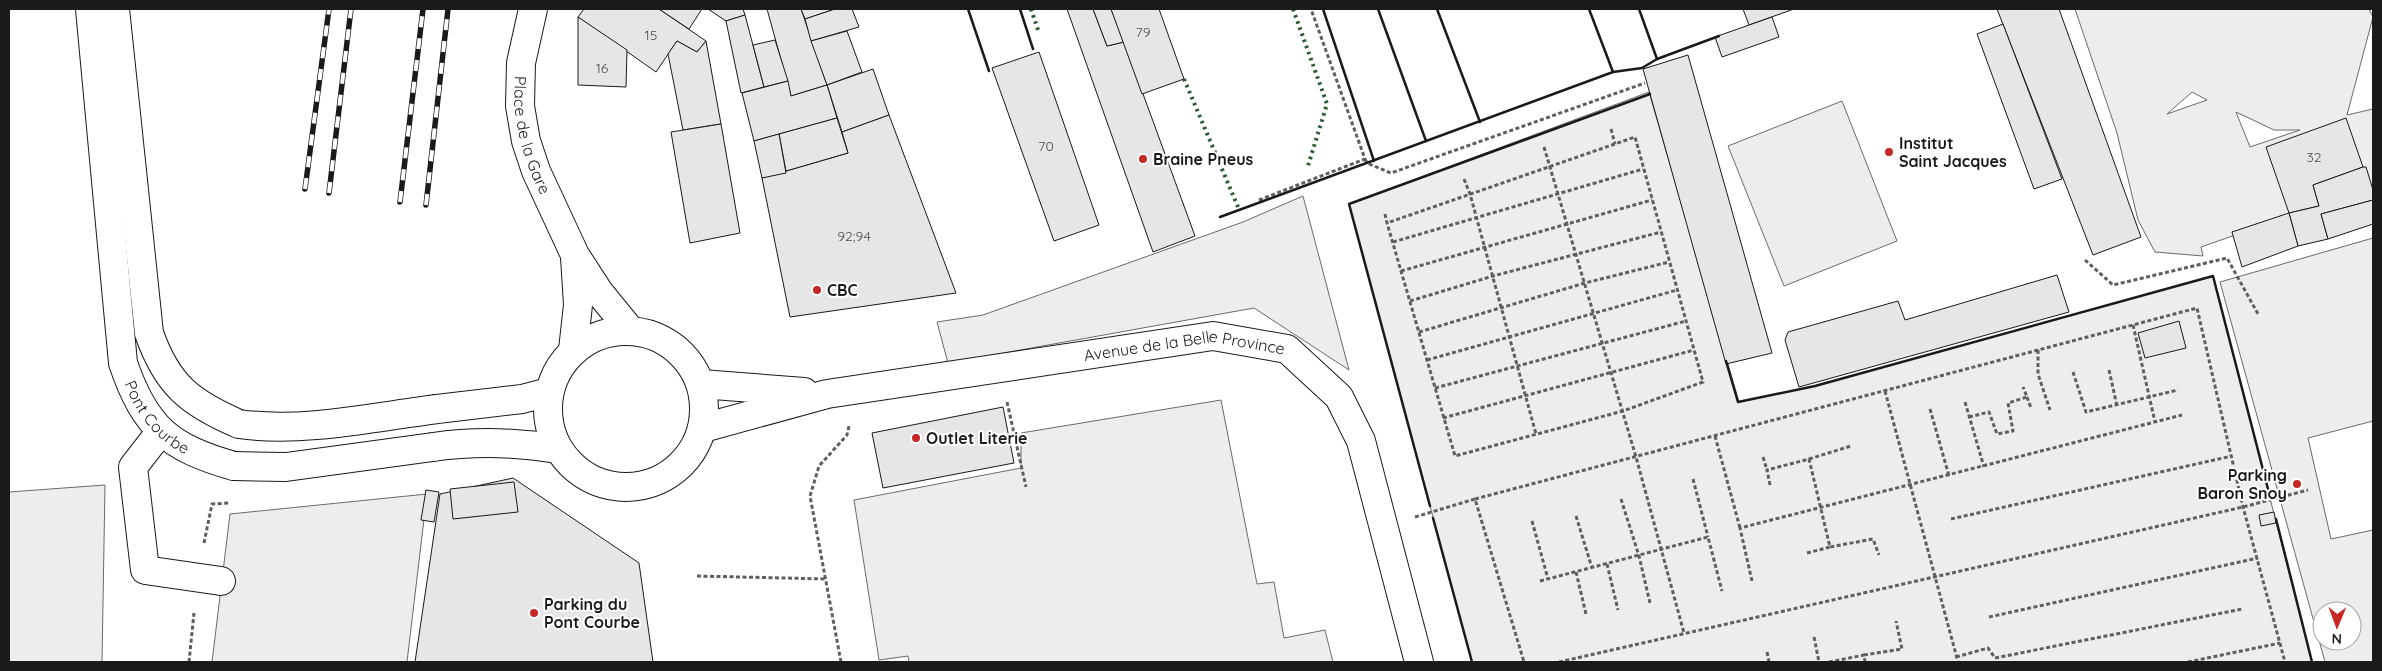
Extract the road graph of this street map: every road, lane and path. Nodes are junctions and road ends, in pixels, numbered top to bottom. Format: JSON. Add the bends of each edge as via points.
{"nodes":[{"id":1,"x":90,"y":9,"type":"edge"},
{"id":2,"x":115,"y":9,"type":"edge"},
{"id":3,"x":533,"y":9,"type":"edge"},
{"id":4,"x":1311,"y":9,"type":"edge"},
{"id":5,"x":1645,"y":83,"type":"dead end"},
{"id":6,"x":1611,"y":129,"type":"dead end"},
{"id":7,"x":1615,"y":144,"type":"junction"},
{"id":8,"x":1544,"y":147,"type":"dead end"},
{"id":9,"x":1365,"y":159,"type":"junction"},
{"id":10,"x":1550,"y":166,"type":"junction"},
{"id":11,"x":1643,"y":169,"type":"junction"},
{"id":12,"x":1464,"y":179,"type":"dead end"},
{"id":13,"x":1558,"y":192,"type":"junction"},
{"id":14,"x":1470,"y":194,"type":"junction"},
{"id":15,"x":1259,"y":200,"type":"dead end"},
{"id":16,"x":1652,"y":200,"type":"junction"},
{"id":17,"x":1384,"y":214,"type":"dead end"},
{"id":18,"x":1477,"y":217,"type":"junction"},
{"id":19,"x":1387,"y":223,"type":"junction"},
{"id":20,"x":1567,"y":225,"type":"junction"},
{"id":21,"x":1661,"y":232,"type":"junction"},
{"id":22,"x":1393,"y":242,"type":"junction"},
{"id":23,"x":1486,"y":248,"type":"junction"},
{"id":24,"x":1576,"y":254,"type":"junction"},
{"id":25,"x":575,"y":255,"type":"junction"},
{"id":26,"x":2085,"y":260,"type":"dead end"},
{"id":27,"x":1670,"y":262,"type":"junction"},
{"id":28,"x":1401,"y":272,"type":"junction"},
{"id":29,"x":1493,"y":276,"type":"junction"},
{"id":30,"x":1585,"y":283,"type":"junction"},
{"id":31,"x":1677,"y":290,"type":"junction"},
{"id":32,"x":1410,"y":301,"type":"junction"},
{"id":33,"x":1502,"y":308,"type":"junction"},
{"id":34,"x":1594,"y":313,"type":"junction"},
{"id":35,"x":2258,"y":314,"type":"dead end"},
{"id":36,"x":1686,"y":321,"type":"junction"},
{"id":37,"x":2133,"y":324,"type":"junction"},
{"id":38,"x":630,"y":330,"type":"junction"},
{"id":39,"x":1418,"y":332,"type":"junction"},
{"id":40,"x":1510,"y":338,"type":"junction"},
{"id":41,"x":1603,"y":344,"type":"junction"},
{"id":42,"x":573,"y":350,"type":"junction"},
{"id":43,"x":1694,"y":350,"type":"junction"},
{"id":44,"x":2038,"y":350,"type":"junction"},
{"id":45,"x":1427,"y":360,"type":"junction"},
{"id":46,"x":1517,"y":365,"type":"junction"},
{"id":47,"x":2109,"y":370,"type":"dead end"},
{"id":48,"x":2073,"y":372,"type":"dead end"},
{"id":49,"x":1612,"y":374,"type":"junction"},
{"id":50,"x":701,"y":384,"type":"junction"},
{"id":51,"x":2023,"y":387,"type":"dead end"},
{"id":52,"x":1435,"y":388,"type":"junction"},
{"id":53,"x":2178,"y":390,"type":"dead end"},
{"id":54,"x":1885,"y":391,"type":"junction"},
{"id":55,"x":549,"y":392,"type":"junction"},
{"id":56,"x":827,"y":394,"type":"junction"},
{"id":57,"x":1526,"y":396,"type":"junction"},
{"id":58,"x":2027,"y":397,"type":"junction"},
{"id":59,"x":2150,"y":398,"type":"junction"},
{"id":60,"x":1964,"y":402,"type":"dead end"},
{"id":61,"x":2117,"y":406,"type":"junction"},
{"id":62,"x":2031,"y":408,"type":"dead end"},
{"id":63,"x":1930,"y":409,"type":"dead end"},
{"id":64,"x":2050,"y":410,"type":"dead end"},
{"id":65,"x":1623,"y":411,"type":"junction"},
{"id":66,"x":1009,"y":413,"type":"dead end"},
{"id":67,"x":2182,"y":415,"type":"dead end"},
{"id":68,"x":1969,"y":417,"type":"junction"},
{"id":69,"x":1444,"y":418,"type":"junction"},
{"id":70,"x":850,"y":421,"type":"dead end"},
{"id":71,"x":2155,"y":422,"type":"junction"},
{"id":72,"x":703,"y":428,"type":"junction"},
{"id":73,"x":161,"y":432,"type":"junction"},
{"id":74,"x":1536,"y":434,"type":"junction"},
{"id":75,"x":1715,"y":436,"type":"junction"},
{"id":76,"x":1851,"y":446,"type":"dead end"},
{"id":77,"x":558,"y":449,"type":"junction"},
{"id":78,"x":2232,"y":456,"type":"junction"},
{"id":79,"x":1636,"y":457,"type":"junction"},
{"id":80,"x":1763,"y":457,"type":"dead end"},
{"id":81,"x":1809,"y":459,"type":"junction"},
{"id":82,"x":1984,"y":467,"type":"junction"},
{"id":83,"x":1767,"y":470,"type":"junction"},
{"id":84,"x":1949,"y":476,"type":"junction"},
{"id":85,"x":1693,"y":479,"type":"dead end"},
{"id":86,"x":1770,"y":485,"type":"dead end"},
{"id":87,"x":1910,"y":486,"type":"junction"},
{"id":88,"x":1026,"y":487,"type":"dead end"},
{"id":89,"x":2308,"y":490,"type":"dead end"},
{"id":90,"x":1475,"y":499,"type":"junction"},
{"id":91,"x":1621,"y":499,"type":"dead end"},
{"id":92,"x":230,"y":503,"type":"dead end"},
{"id":93,"x":1822,"y":507,"type":"junction"},
{"id":94,"x":2244,"y":507,"type":"junction"},
{"id":95,"x":1576,"y":516,"type":"dead end"},
{"id":96,"x":1951,"y":519,"type":"dead end"},
{"id":97,"x":1532,"y":522,"type":"dead end"},
{"id":98,"x":1383,"y":525,"type":"junction"},
{"id":99,"x":1740,"y":528,"type":"junction"},
{"id":100,"x":1708,"y":537,"type":"junction"},
{"id":101,"x":1831,"y":546,"type":"junction"},
{"id":102,"x":1662,"y":550,"type":"junction"},
{"id":103,"x":1807,"y":553,"type":"dead end"},
{"id":104,"x":1879,"y":555,"type":"dead end"},
{"id":105,"x":1639,"y":556,"type":"junction"},
{"id":106,"x":2258,"y":558,"type":"junction"},
{"id":107,"x":1607,"y":564,"type":"junction"},
{"id":108,"x":1592,"y":568,"type":"junction"},
{"id":109,"x":1576,"y":572,"type":"junction"},
{"id":110,"x":698,"y":576,"type":"dead end"},
{"id":111,"x":1935,"y":577,"type":"junction"},
{"id":112,"x":826,"y":578,"type":"junction"},
{"id":113,"x":1548,"y":579,"type":"junction"},
{"id":114,"x":209,"y":580,"type":"junction"},
{"id":115,"x":1540,"y":581,"type":"dead end"},
{"id":116,"x":1752,"y":582,"type":"dead end"},
{"id":117,"x":1722,"y":591,"type":"dead end"},
{"id":118,"x":1650,"y":604,"type":"dead end"},
{"id":119,"x":2242,"y":609,"type":"dead end"},
{"id":120,"x":1618,"y":610,"type":"dead end"},
{"id":121,"x":1586,"y":614,"type":"dead end"},
{"id":122,"x":1988,"y":617,"type":"dead end"},
{"id":123,"x":1896,"y":621,"type":"dead end"},
{"id":124,"x":1684,"y":633,"type":"junction"},
{"id":125,"x":1814,"y":637,"type":"dead end"},
{"id":126,"x":2280,"y":643,"type":"junction"},
{"id":127,"x":1767,"y":652,"type":"dead end"},
{"id":128,"x":1864,"y":655,"type":"junction"},
{"id":129,"x":1956,"y":657,"type":"junction"},
{"id":130,"x":190,"y":662,"type":"edge"},
{"id":131,"x":841,"y":662,"type":"edge"},
{"id":132,"x":1419,"y":662,"type":"edge"},
{"id":133,"x":1524,"y":662,"type":"edge"},
{"id":134,"x":1559,"y":662,"type":"edge"},
{"id":135,"x":1769,"y":662,"type":"edge"},
{"id":136,"x":1819,"y":662,"type":"edge"},
{"id":137,"x":1830,"y":662,"type":"edge"},
{"id":138,"x":1865,"y":662,"type":"edge"},
{"id":139,"x":1958,"y":662,"type":"edge"},
{"id":140,"x":2188,"y":662,"type":"edge"},
{"id":141,"x":2285,"y":662,"type":"edge"}],
"edges":[{"from":1,"to":73,"type":"main road","name":"Pont Courbe","via":[[123,364],[143,411]]},
{"from":2,"to":55,"type":"main road","name":"Pont Courbe","bridge":true,"via":[[150,333],[159,360],[190,398],[239,424],[266,427],[522,399]]},
{"from":3,"to":25,"type":"main road","name":"Place de la Gare","via":[[521,62],[520,106],[526,141],[536,171]]},
{"from":4,"to":9,"type":"path"},
{"from":5,"to":9,"type":"path","via":[[1391,173],[1367,163]]},
{"from":6,"to":7,"type":"path"},
{"from":7,"to":10,"type":"path"},
{"from":7,"to":11,"type":"path","via":[[1635,138]]},
{"from":8,"to":10,"type":"path"},
{"from":9,"to":15,"type":"path"},
{"from":10,"to":13,"type":"path"},
{"from":10,"to":14,"type":"path"},
{"from":11,"to":13,"type":"path"},
{"from":11,"to":16,"type":"path"},
{"from":12,"to":14,"type":"path"},
{"from":13,"to":18,"type":"path"},
{"from":13,"to":20,"type":"path"},
{"from":14,"to":18,"type":"path"},
{"from":14,"to":19,"type":"path"},
{"from":16,"to":20,"type":"path"},
{"from":16,"to":21,"type":"path"},
{"from":17,"to":19,"type":"path"},
{"from":18,"to":22,"type":"path"},
{"from":18,"to":23,"type":"path"},
{"from":19,"to":22,"type":"path"},
{"from":20,"to":23,"type":"path"},
{"from":20,"to":24,"type":"path"},
{"from":21,"to":24,"type":"path"},
{"from":21,"to":27,"type":"path"},
{"from":22,"to":28,"type":"path"},
{"from":23,"to":28,"type":"path"},
{"from":23,"to":29,"type":"path"},
{"from":24,"to":29,"type":"path"},
{"from":24,"to":30,"type":"path"},
{"from":25,"to":38,"type":"main road","name":"Place de la Gare","via":[[599,292]]},
{"from":25,"to":42,"type":"main road","name":"Place de la Gare","via":[[578,305]]},
{"from":26,"to":35,"type":"path","via":[[2114,285],[2227,258]]},
{"from":27,"to":30,"type":"path"},
{"from":27,"to":31,"type":"path"},
{"from":28,"to":32,"type":"path"},
{"from":29,"to":32,"type":"path"},
{"from":29,"to":33,"type":"path"},
{"from":30,"to":33,"type":"path"},
{"from":30,"to":34,"type":"path"},
{"from":31,"to":34,"type":"path"},
{"from":31,"to":36,"type":"path"},
{"from":32,"to":39,"type":"path"},
{"from":33,"to":39,"type":"path"},
{"from":33,"to":40,"type":"path"},
{"from":34,"to":40,"type":"path"},
{"from":34,"to":41,"type":"path"},
{"from":36,"to":41,"type":"path"},
{"from":36,"to":43,"type":"path"},
{"from":37,"to":44,"type":"path"},
{"from":37,"to":59,"type":"path"},
{"from":37,"to":78,"type":"path","via":[[2197,308]]},
{"from":38,"to":42,"type":"main road","via":[[597,335]]},
{"from":38,"to":50,"type":"main road","via":[[649,333],[671,345],[690,362]]},
{"from":39,"to":45,"type":"path"},
{"from":40,"to":45,"type":"path"},
{"from":40,"to":46,"type":"path"},
{"from":41,"to":46,"type":"path"},
{"from":41,"to":49,"type":"path"},
{"from":42,"to":55,"type":"main road","via":[[558,369]]},
{"from":43,"to":49,"type":"path"},
{"from":43,"to":65,"type":"path","via":[[1704,382]]},
{"from":44,"to":54,"type":"path"},
{"from":44,"to":64,"type":"path","via":[[2038,374]]},
{"from":45,"to":52,"type":"path"},
{"from":46,"to":52,"type":"path"},
{"from":46,"to":57,"type":"path"},
{"from":47,"to":61,"type":"path"},
{"from":48,"to":61,"type":"path","via":[[2086,412]]},
{"from":49,"to":57,"type":"path"},
{"from":49,"to":65,"type":"path"},
{"from":50,"to":56,"type":"main road","name":"Avenue de la Belle Province"},
{"from":50,"to":72,"type":"main road"},
{"from":51,"to":58,"type":"path"},
{"from":52,"to":69,"type":"path"},
{"from":53,"to":59,"type":"path"},
{"from":54,"to":75,"type":"path"},
{"from":54,"to":87,"type":"path"},
{"from":55,"to":77,"type":"main road","via":[[547,412],[550,431]]},
{"from":56,"to":72,"type":"main road","name":"Avenue de la Belle Province"},
{"from":56,"to":98,"type":"main road","name":"Avenue de la Belle Province","via":[[1213,336],[1287,349],[1339,397],[1361,440]]},
{"from":57,"to":69,"type":"path"},
{"from":57,"to":74,"type":"path"},
{"from":58,"to":62,"type":"path"},
{"from":58,"to":68,"type":"path","via":[[2008,403],[2013,431],[1997,434],[1989,412]]},
{"from":59,"to":61,"type":"path"},
{"from":59,"to":71,"type":"path"},
{"from":60,"to":68,"type":"path"},
{"from":63,"to":84,"type":"path"},
{"from":65,"to":74,"type":"path"},
{"from":65,"to":79,"type":"path"},
{"from":66,"to":88,"type":"path"},
{"from":67,"to":71,"type":"path"},
{"from":68,"to":82,"type":"path"},
{"from":69,"to":74,"type":"path","via":[[1455,456]]},
{"from":70,"to":112,"type":"path","via":[[847,435],[819,466],[810,496]]},
{"from":71,"to":82,"type":"path"},
{"from":72,"to":77,"type":"main road","via":[[692,452],[670,474],[650,484],[630,487],[608,486],[588,478],[571,466]]},
{"from":73,"to":77,"type":"main road","name":"Pont Courbe","bridge":true,"via":[[185,448],[234,466],[286,467],[468,442],[524,443]]},
{"from":73,"to":114,"type":"main road","via":[[133,467],[145,570]]},
{"from":75,"to":79,"type":"path"},
{"from":75,"to":99,"type":"path"},
{"from":76,"to":81,"type":"path"},
{"from":78,"to":94,"type":"path"},
{"from":78,"to":96,"type":"path"},
{"from":79,"to":90,"type":"path"},
{"from":79,"to":102,"type":"path"},
{"from":80,"to":83,"type":"path"},
{"from":81,"to":83,"type":"path"},
{"from":81,"to":93,"type":"path"},
{"from":82,"to":84,"type":"path"},
{"from":83,"to":86,"type":"path"},
{"from":84,"to":87,"type":"path"},
{"from":85,"to":100,"type":"path"},
{"from":87,"to":93,"type":"path"},
{"from":87,"to":111,"type":"path"},
{"from":89,"to":94,"type":"path"},
{"from":90,"to":98,"type":"path"},
{"from":90,"to":133,"type":"path"},
{"from":91,"to":105,"type":"path"},
{"from":92,"to":114,"type":"path","via":[[212,504]]},
{"from":93,"to":99,"type":"path"},
{"from":93,"to":101,"type":"path"},
{"from":94,"to":106,"type":"path"},
{"from":94,"to":111,"type":"path"},
{"from":95,"to":108,"type":"path"},
{"from":97,"to":113,"type":"path"},
{"from":98,"to":132,"type":"main road","name":"Avenue de la Belle Province"},
{"from":99,"to":116,"type":"path"},
{"from":100,"to":102,"type":"path"},
{"from":100,"to":117,"type":"path"},
{"from":101,"to":103,"type":"path"},
{"from":101,"to":104,"type":"path","via":[[1873,539]]},
{"from":102,"to":105,"type":"path"},
{"from":102,"to":124,"type":"path"},
{"from":105,"to":107,"type":"path"},
{"from":105,"to":118,"type":"path"},
{"from":106,"to":122,"type":"path"},
{"from":106,"to":126,"type":"path"},
{"from":107,"to":108,"type":"path"},
{"from":107,"to":120,"type":"path"},
{"from":108,"to":109,"type":"path"},
{"from":109,"to":113,"type":"path"},
{"from":109,"to":121,"type":"path"},
{"from":110,"to":112,"type":"path"},
{"from":111,"to":124,"type":"path"},
{"from":111,"to":129,"type":"path"},
{"from":112,"to":131,"type":"path"},
{"from":113,"to":115,"type":"path"},
{"from":114,"to":130,"type":"path"},
{"from":119,"to":129,"type":"path","via":[[1995,658],[1988,648]]},
{"from":123,"to":128,"type":"path","via":[[1902,649]]},
{"from":124,"to":134,"type":"path"},
{"from":125,"to":136,"type":"path"},
{"from":126,"to":140,"type":"path"},
{"from":126,"to":141,"type":"path"},
{"from":127,"to":135,"type":"path"},
{"from":128,"to":137,"type":"path"},
{"from":128,"to":138,"type":"path"},
{"from":129,"to":139,"type":"path"}]}
